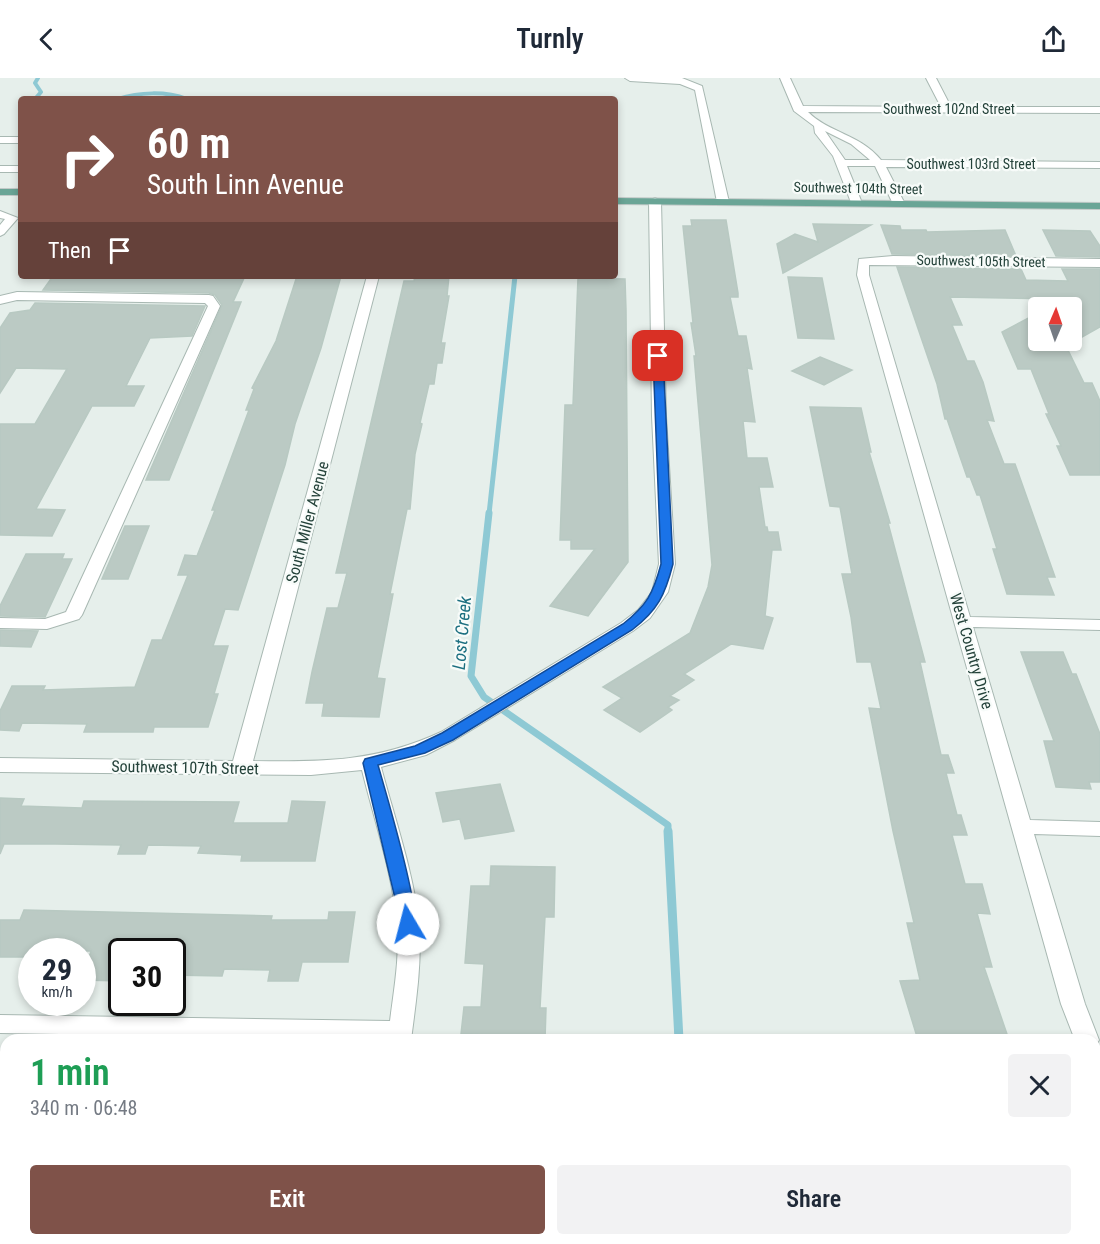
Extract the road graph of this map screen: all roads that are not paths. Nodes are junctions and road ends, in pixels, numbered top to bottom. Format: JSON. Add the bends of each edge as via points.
{"nodes":[{"id":1,"x":630,"y":78,"type":"edge"},
{"id":2,"x":785,"y":78,"type":"edge"},
{"id":3,"x":931,"y":78,"type":"edge"},
{"id":4,"x":798,"y":109,"type":"junction"},
{"id":5,"x":947,"y":109,"type":"junction"},
{"id":6,"x":1100,"y":110,"type":"edge"},
{"id":7,"x":819,"y":126,"type":"junction"},
{"id":8,"x":0,"y":140,"type":"edge"},
{"id":9,"x":18,"y":140,"type":"edge"},
{"id":10,"x":841,"y":164,"type":"junction"},
{"id":11,"x":879,"y":164,"type":"junction"},
{"id":12,"x":1100,"y":165,"type":"edge"},
{"id":13,"x":0,"y":169,"type":"edge"},
{"id":14,"x":18,"y":169,"type":"edge"},
{"id":15,"x":18,"y":192,"type":"edge"},
{"id":16,"x":2,"y":194,"type":"edge"},
{"id":17,"x":618,"y":201,"type":"edge"},
{"id":18,"x":655,"y":201,"type":"junction"},
{"id":19,"x":723,"y":202,"type":"junction"},
{"id":20,"x":856,"y":203,"type":"junction"},
{"id":21,"x":899,"y":204,"type":"junction"},
{"id":22,"x":1100,"y":206,"type":"edge"},
{"id":23,"x":0,"y":214,"type":"edge"},
{"id":24,"x":0,"y":232,"type":"edge"},
{"id":25,"x":863,"y":262,"type":"joint"},
{"id":26,"x":1100,"y":263,"type":"edge"},
{"id":27,"x":372,"y":279,"type":"edge"},
{"id":28,"x":0,"y":300,"type":"edge"},
{"id":29,"x":963,"y":622,"type":"junction"},
{"id":30,"x":0,"y":623,"type":"edge"},
{"id":31,"x":1100,"y":625,"type":"edge"},
{"id":32,"x":370,"y":763,"type":"junction"},
{"id":33,"x":0,"y":765,"type":"edge"},
{"id":34,"x":241,"y":768,"type":"junction"},
{"id":35,"x":1023,"y":827,"type":"junction"},
{"id":36,"x":1100,"y":829,"type":"edge"},
{"id":37,"x":0,"y":1024,"type":"edge"},
{"id":38,"x":364,"y":1034,"type":"edge"},
{"id":39,"x":400,"y":1034,"type":"edge"},
{"id":40,"x":1085,"y":1034,"type":"edge"}],
"edges":[{"from":1,"to":19,"type":"street","via":[[682,81],[699,88]]},
{"from":2,"to":4,"type":"street"},
{"from":3,"to":5,"type":"street"},
{"from":4,"to":5,"type":"street","name":"Southwest 102nd Street"},
{"from":4,"to":7,"type":"street"},
{"from":5,"to":6,"type":"street","name":"Southwest 102nd Street"},
{"from":7,"to":10,"type":"street"},
{"from":7,"to":11,"type":"street","via":[[849,138]]},
{"from":8,"to":9,"type":"street"},
{"from":10,"to":11,"type":"street","name":"Southwest 103rd Street"},
{"from":10,"to":20,"type":"street"},
{"from":11,"to":12,"type":"street","name":"Southwest 103rd Street"},
{"from":11,"to":21,"type":"street"},
{"from":13,"to":14,"type":"street"},
{"from":15,"to":16,"type":"main road"},
{"from":17,"to":18,"type":"main road","name":"Southwest 104th Street"},
{"from":18,"to":19,"type":"main road","name":"Southwest 104th Street"},
{"from":18,"to":32,"type":"street","name":"Southwest 107th Street","via":[[659,416],[667,554],[660,592],[644,614],[447,736],[419,750]]},
{"from":19,"to":20,"type":"main road","name":"Southwest 104th Street"},
{"from":20,"to":21,"type":"main road","name":"Southwest 104th Street"},
{"from":21,"to":22,"type":"main road","name":"Southwest 104th Street"},
{"from":23,"to":24,"type":"street","via":[[12,218]]},
{"from":25,"to":26,"type":"street","name":"Southwest 105th Street"},
{"from":25,"to":29,"type":"street","name":"West Country Drive","via":[[863,275]]},
{"from":27,"to":34,"type":"street","name":"South Miller Avenue"},
{"from":28,"to":30,"type":"street","via":[[209,299],[213,306],[73,615],[47,624]]},
{"from":29,"to":31,"type":"street"},
{"from":29,"to":35,"type":"street","name":"West Country Drive"},
{"from":32,"to":34,"type":"street","name":"Southwest 107th Street"},
{"from":32,"to":39,"type":"street","via":[[408,924],[409,964]]},
{"from":33,"to":34,"type":"street","name":"Southwest 107th Street"},
{"from":35,"to":36,"type":"street"},
{"from":35,"to":40,"type":"street","name":"West Country Drive"},
{"from":37,"to":38,"type":"street"}]}
